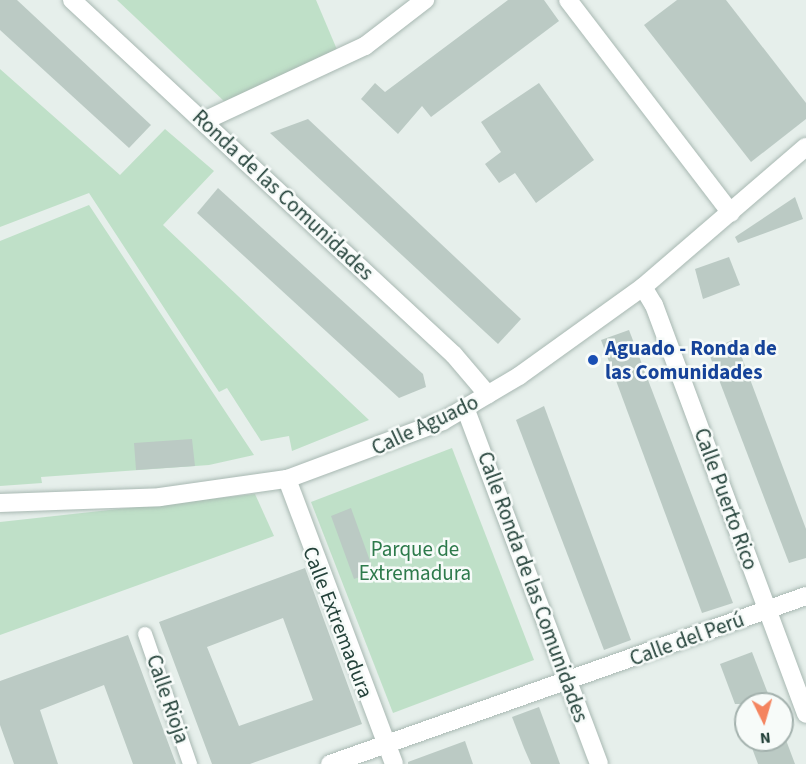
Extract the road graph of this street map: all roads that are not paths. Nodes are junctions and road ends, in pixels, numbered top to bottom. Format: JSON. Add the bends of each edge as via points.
{"nodes":[{"id":1,"x":72,"y":0,"type":"edge"},
{"id":2,"x":425,"y":0,"type":"edge"},
{"id":3,"x":568,"y":0,"type":"edge"},
{"id":4,"x":204,"y":121,"type":"junction"},
{"id":5,"x":806,"y":148,"type":"edge"},
{"id":6,"x":731,"y":213,"type":"junction"},
{"id":7,"x":643,"y":287,"type":"junction"},
{"id":8,"x":488,"y":395,"type":"junction"},
{"id":9,"x":466,"y":410,"type":"junction"},
{"id":10,"x":286,"y":478,"type":"junction"},
{"id":11,"x":0,"y":503,"type":"edge"},
{"id":12,"x":806,"y":596,"type":"edge"},
{"id":13,"x":768,"y":610,"type":"junction"},
{"id":14,"x":145,"y":634,"type":"dead end"},
{"id":15,"x":568,"y":682,"type":"junction"},
{"id":16,"x":806,"y":714,"type":"edge"},
{"id":17,"x":386,"y":744,"type":"junction"},
{"id":18,"x":190,"y":764,"type":"edge"},
{"id":19,"x":330,"y":764,"type":"edge"},
{"id":20,"x":394,"y":764,"type":"edge"},
{"id":21,"x":599,"y":764,"type":"edge"}],
"edges":[{"from":1,"to":4,"type":"street","name":"Ronda de las Comunidades"},
{"from":2,"to":4,"type":"street","via":[[365,46]]},
{"from":3,"to":6,"type":"street"},
{"from":4,"to":8,"type":"street","name":"Ronda de las Comunidades","via":[[454,355]]},
{"from":5,"to":6,"type":"street","name":"Calle Aguado"},
{"from":6,"to":7,"type":"street","name":"Calle Aguado"},
{"from":7,"to":8,"type":"street","name":"Calle Aguado"},
{"from":7,"to":13,"type":"street","name":"Calle Puerto Rico"},
{"from":8,"to":9,"type":"street","name":"Calle Aguado"},
{"from":9,"to":10,"type":"street","name":"Calle Aguado","via":[[364,454]]},
{"from":9,"to":15,"type":"street","name":"Calle Ronda de las Comunidades"},
{"from":10,"to":11,"type":"street","name":"Calle Aguado","via":[[160,497]]},
{"from":10,"to":17,"type":"street","name":"Calle Extremadura"},
{"from":12,"to":13,"type":"street","name":"Calle del Perú"},
{"from":13,"to":15,"type":"street","name":"Calle del Perú"},
{"from":13,"to":16,"type":"street","name":"Calle Puerto Rico"},
{"from":14,"to":18,"type":"lane","name":"Calle Rioja"},
{"from":15,"to":17,"type":"street","name":"Calle del Perú"},
{"from":15,"to":21,"type":"street","name":"Calle Ronda de las Comunidades"},
{"from":17,"to":19,"type":"street","name":"Calle del Perú"},
{"from":17,"to":20,"type":"street","name":"Calle Extremadura"}]}
